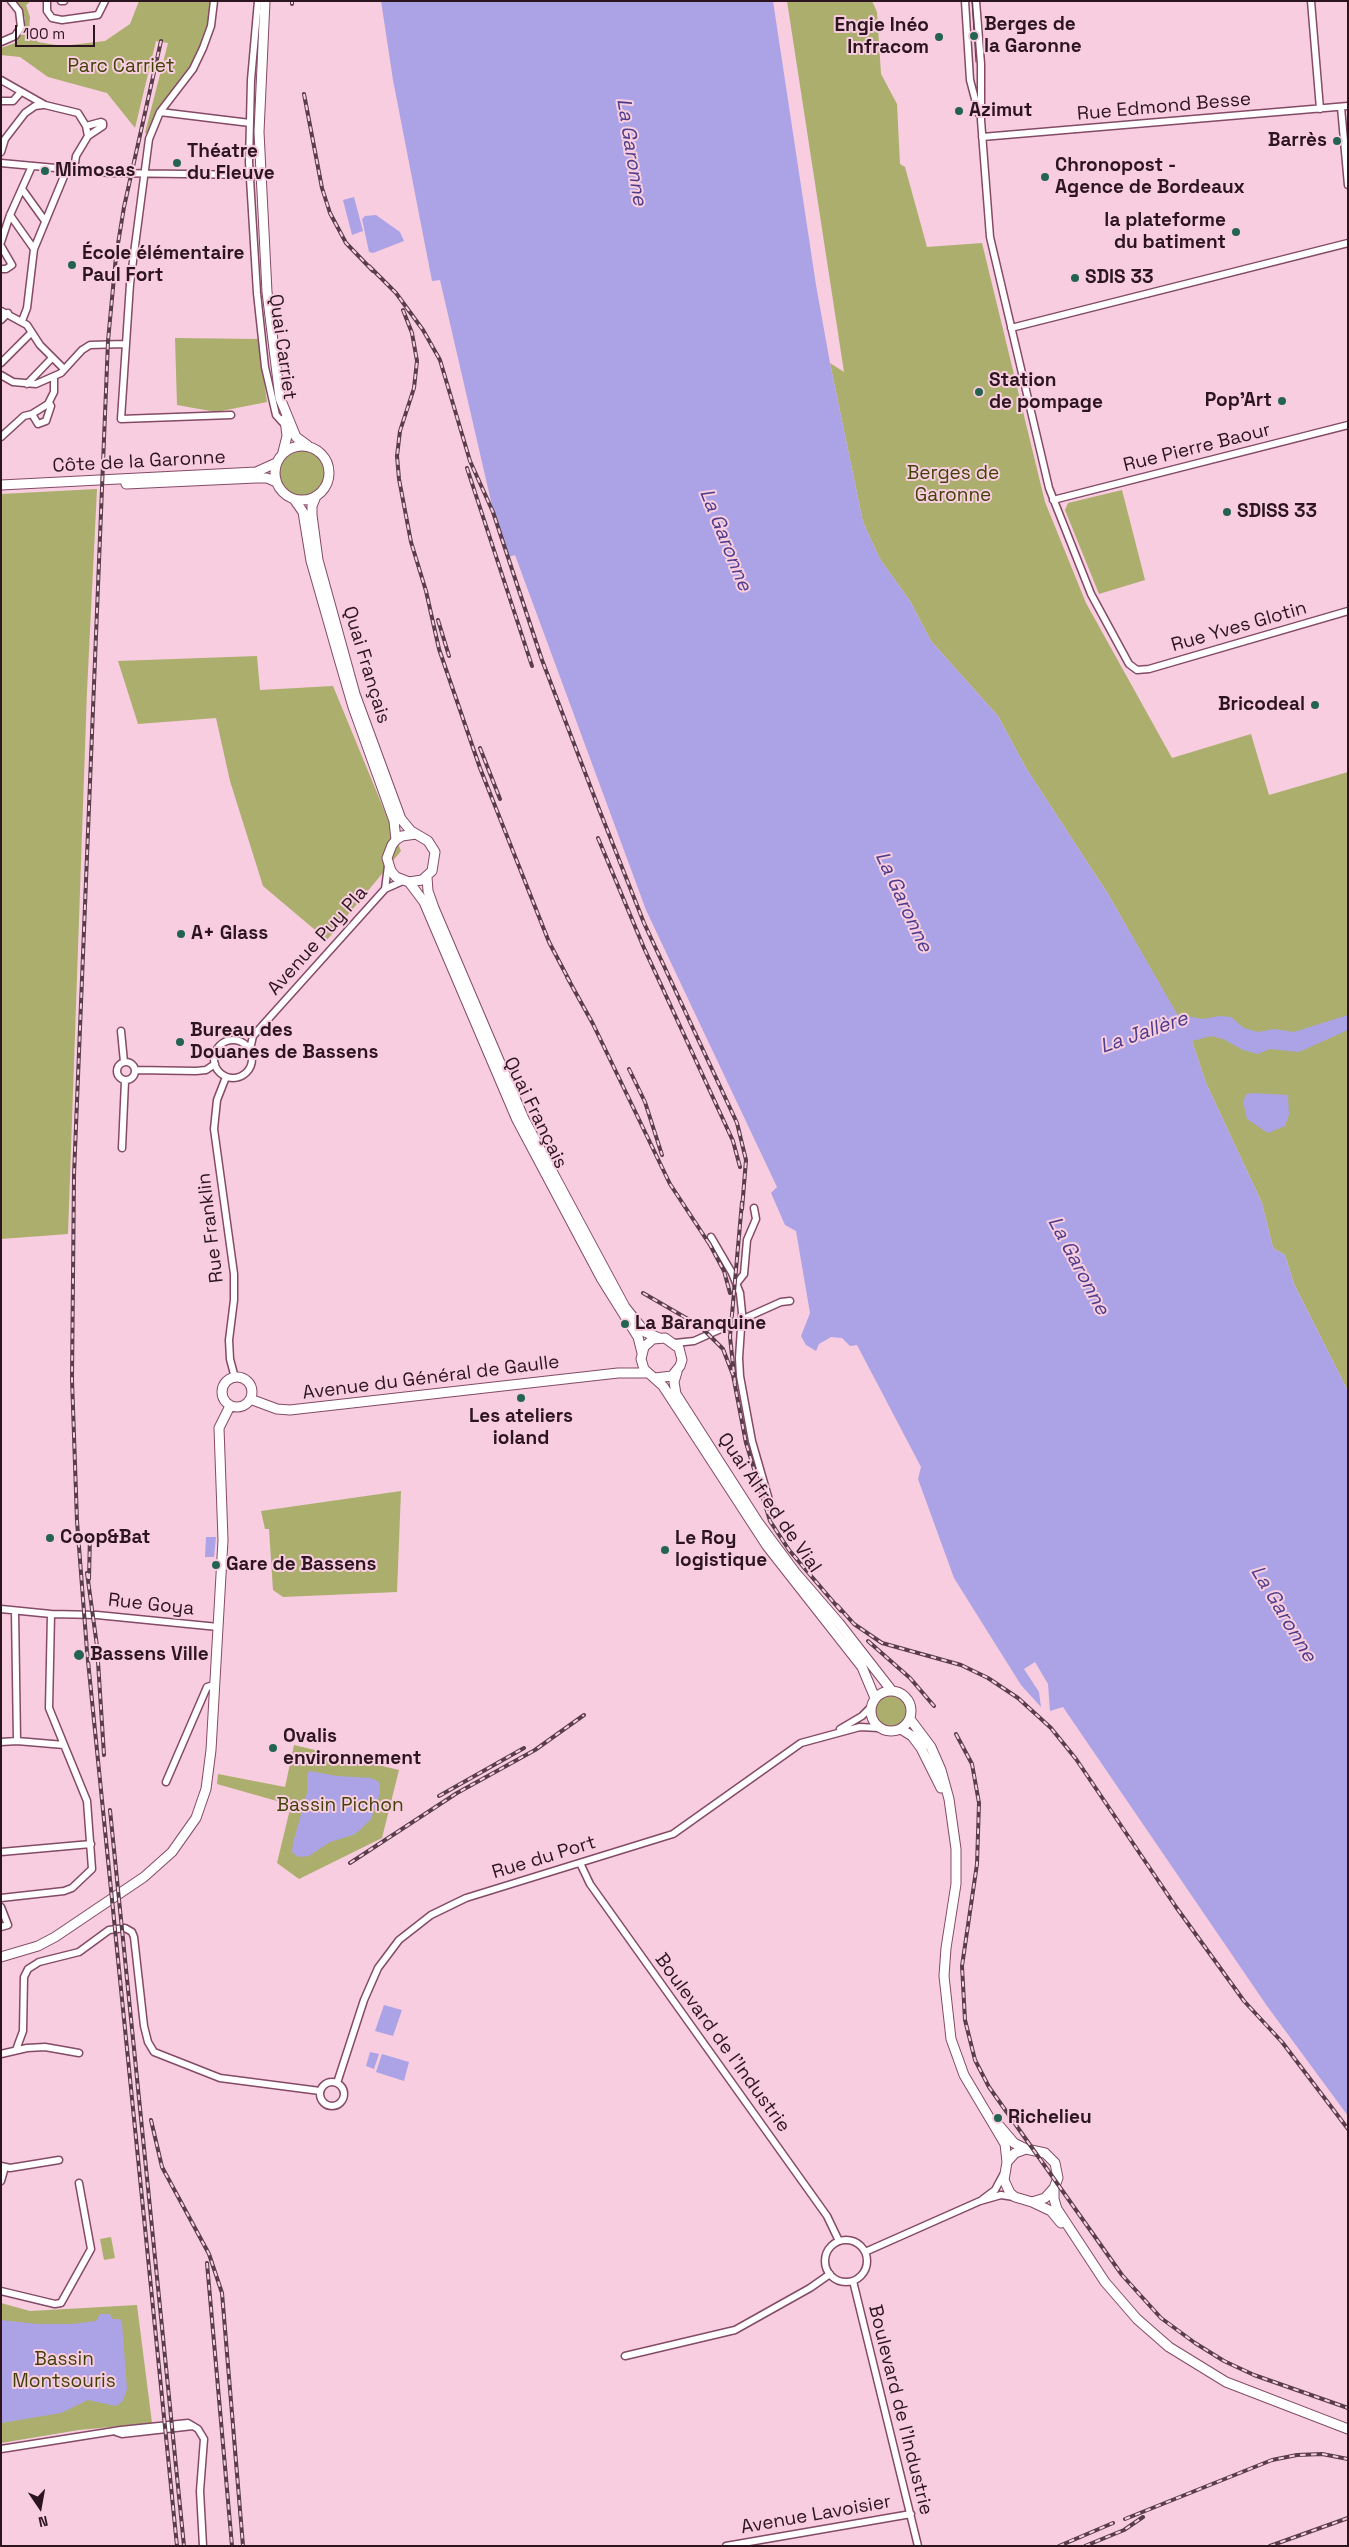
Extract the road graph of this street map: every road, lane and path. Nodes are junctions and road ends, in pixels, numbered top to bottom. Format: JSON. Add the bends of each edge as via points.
{"nodes":[{"id":1,"x":11,"y":1,"type":"edge"},
{"id":2,"x":46,"y":1,"type":"edge"},
{"id":3,"x":105,"y":1,"type":"edge"},
{"id":4,"x":214,"y":1,"type":"edge"},
{"id":5,"x":258,"y":1,"type":"edge"},
{"id":6,"x":265,"y":1,"type":"edge"},
{"id":7,"x":965,"y":1,"type":"edge"},
{"id":8,"x":977,"y":1,"type":"edge"},
{"id":9,"x":1311,"y":1,"type":"edge"},
{"id":10,"x":1,"y":42,"type":"edge"},
{"id":11,"x":1,"y":80,"type":"edge"},
{"id":12,"x":20,"y":93,"type":"junction"},
{"id":13,"x":1,"y":101,"type":"edge"},
{"id":14,"x":45,"y":106,"type":"junction"},
{"id":15,"x":1344,"y":107,"type":"edge"},
{"id":16,"x":1320,"y":109,"type":"junction"},
{"id":17,"x":160,"y":112,"type":"junction"},
{"id":18,"x":981,"y":120,"type":"junction"},
{"id":19,"x":250,"y":123,"type":"junction"},
{"id":20,"x":86,"y":126,"type":"junction"},
{"id":21,"x":88,"y":136,"type":"junction"},
{"id":22,"x":982,"y":137,"type":"junction"},
{"id":23,"x":1,"y":152,"type":"edge"},
{"id":24,"x":1,"y":163,"type":"edge"},
{"id":25,"x":32,"y":166,"type":"junction"},
{"id":26,"x":70,"y":170,"type":"junction"},
{"id":27,"x":146,"y":174,"type":"junction"},
{"id":28,"x":254,"y":175,"type":"junction"},
{"id":29,"x":1348,"y":185,"type":"edge"},
{"id":30,"x":22,"y":189,"type":"junction"},
{"id":31,"x":10,"y":215,"type":"junction"},
{"id":32,"x":45,"y":221,"type":"junction"},
{"id":33,"x":1,"y":242,"type":"edge"},
{"id":34,"x":1348,"y":243,"type":"edge"},
{"id":35,"x":1,"y":246,"type":"edge"},
{"id":36,"x":34,"y":249,"type":"junction"},
{"id":37,"x":1,"y":269,"type":"edge"},
{"id":38,"x":4,"y":312,"type":"edge"},
{"id":39,"x":1,"y":320,"type":"edge"},
{"id":40,"x":22,"y":321,"type":"junction"},
{"id":41,"x":1011,"y":328,"type":"junction"},
{"id":42,"x":31,"y":333,"type":"junction"},
{"id":43,"x":124,"y":344,"type":"junction"},
{"id":44,"x":52,"y":359,"type":"junction"},
{"id":45,"x":1,"y":363,"type":"edge"},
{"id":46,"x":64,"y":369,"type":"junction"},
{"id":47,"x":1,"y":375,"type":"edge"},
{"id":48,"x":54,"y":377,"type":"junction"},
{"id":49,"x":28,"y":384,"type":"junction"},
{"id":50,"x":49,"y":403,"type":"junction"},
{"id":51,"x":32,"y":414,"type":"junction"},
{"id":52,"x":284,"y":414,"type":"junction"},
{"id":53,"x":231,"y":415,"type":"dead end"},
{"id":54,"x":285,"y":425,"type":"junction"},
{"id":55,"x":1348,"y":426,"type":"edge"},
{"id":56,"x":1,"y":437,"type":"edge"},
{"id":57,"x":306,"y":445,"type":"junction"},
{"id":58,"x":283,"y":452,"type":"junction"},
{"id":59,"x":276,"y":463,"type":"junction"},
{"id":60,"x":276,"y":482,"type":"junction"},
{"id":61,"x":1,"y":485,"type":"edge"},
{"id":62,"x":1,"y":490,"type":"edge"},
{"id":63,"x":316,"y":496,"type":"junction"},
{"id":64,"x":294,"y":499,"type":"junction"},
{"id":65,"x":1053,"y":500,"type":"junction"},
{"id":66,"x":1348,"y":611,"type":"edge"},
{"id":67,"x":416,"y":834,"type":"junction"},
{"id":68,"x":396,"y":840,"type":"junction"},
{"id":69,"x":388,"y":864,"type":"junction"},
{"id":70,"x":427,"y":877,"type":"junction"},
{"id":71,"x":406,"y":882,"type":"junction"},
{"id":72,"x":385,"y":888,"type":"junction"},
{"id":73,"x":121,"y":1031,"type":"dead end"},
{"id":74,"x":254,"y":1036,"type":"junction"},
{"id":75,"x":239,"y":1041,"type":"junction"},
{"id":76,"x":250,"y":1049,"type":"junction"},
{"id":77,"x":124,"y":1062,"type":"junction"},
{"id":78,"x":215,"y":1064,"type":"junction"},
{"id":79,"x":135,"y":1070,"type":"junction"},
{"id":80,"x":226,"y":1077,"type":"junction"},
{"id":81,"x":126,"y":1080,"type":"junction"},
{"id":82,"x":122,"y":1148,"type":"dead end"},
{"id":83,"x":754,"y":1208,"type":"dead end"},
{"id":84,"x":711,"y":1237,"type":"dead end"},
{"id":85,"x":737,"y":1283,"type":"junction"},
{"id":86,"x":790,"y":1301,"type":"dead end"},
{"id":87,"x":742,"y":1320,"type":"junction"},
{"id":88,"x":659,"y":1338,"type":"junction"},
{"id":89,"x":675,"y":1343,"type":"junction"},
{"id":90,"x":641,"y":1356,"type":"junction"},
{"id":91,"x":677,"y":1372,"type":"junction"},
{"id":92,"x":618,"y":1373,"type":"junction"},
{"id":93,"x":651,"y":1376,"type":"junction"},
{"id":94,"x":235,"y":1378,"type":"junction"},
{"id":95,"x":250,"y":1399,"type":"junction"},
{"id":96,"x":230,"y":1406,"type":"junction"},
{"id":97,"x":773,"y":1514,"type":"dead end"},
{"id":98,"x":1,"y":1609,"type":"edge"},
{"id":99,"x":15,"y":1611,"type":"junction"},
{"id":100,"x":51,"y":1614,"type":"junction"},
{"id":101,"x":218,"y":1628,"type":"junction"},
{"id":102,"x":214,"y":1685,"type":"junction"},
{"id":103,"x":892,"y":1691,"type":"junction"},
{"id":104,"x":873,"y":1702,"type":"junction"},
{"id":105,"x":198,"y":1708,"type":"junction"},
{"id":106,"x":213,"y":1712,"type":"junction"},
{"id":107,"x":910,"y":1719,"type":"junction"},
{"id":108,"x":879,"y":1728,"type":"junction"},
{"id":109,"x":901,"y":1729,"type":"junction"},
{"id":110,"x":834,"y":1732,"type":"junction"},
{"id":111,"x":17,"y":1741,"type":"junction"},
{"id":112,"x":1,"y":1742,"type":"edge"},
{"id":113,"x":64,"y":1745,"type":"junction"},
{"id":114,"x":166,"y":1782,"type":"dead end"},
{"id":115,"x":951,"y":1819,"type":"junction"},
{"id":116,"x":91,"y":1844,"type":"junction"},
{"id":117,"x":1,"y":1852,"type":"edge"},
{"id":118,"x":580,"y":1863,"type":"junction"},
{"id":119,"x":1,"y":1898,"type":"edge"},
{"id":120,"x":1,"y":1907,"type":"edge"},
{"id":121,"x":5,"y":1926,"type":"edge"},
{"id":122,"x":1,"y":1957,"type":"edge"},
{"id":123,"x":16,"y":2050,"type":"junction"},
{"id":124,"x":80,"y":2053,"type":"dead end"},
{"id":125,"x":1,"y":2054,"type":"edge"},
{"id":126,"x":337,"y":2083,"type":"junction"},
{"id":127,"x":320,"y":2091,"type":"junction"},
{"id":128,"x":985,"y":2110,"type":"junction"},
{"id":129,"x":1026,"y":2149,"type":"junction"},
{"id":130,"x":59,"y":2160,"type":"dead end"},
{"id":131,"x":1007,"y":2162,"type":"junction"},
{"id":132,"x":3,"y":2167,"type":"edge"},
{"id":133,"x":1004,"y":2174,"type":"junction"},
{"id":134,"x":1,"y":2181,"type":"edge"},
{"id":135,"x":79,"y":2183,"type":"dead end"},
{"id":136,"x":1054,"y":2188,"type":"junction"},
{"id":137,"x":1015,"y":2198,"type":"junction"},
{"id":138,"x":980,"y":2201,"type":"junction"},
{"id":139,"x":1032,"y":2202,"type":"junction"},
{"id":140,"x":839,"y":2241,"type":"junction"},
{"id":141,"x":1083,"y":2250,"type":"junction"},
{"id":142,"x":866,"y":2252,"type":"junction"},
{"id":143,"x":830,"y":2274,"type":"junction"},
{"id":144,"x":853,"y":2281,"type":"junction"},
{"id":145,"x":1,"y":2291,"type":"edge"},
{"id":146,"x":624,"y":2356,"type":"dead end"},
{"id":147,"x":1294,"y":2408,"type":"junction"},
{"id":148,"x":1348,"y":2423,"type":"edge"},
{"id":149,"x":1348,"y":2430,"type":"edge"},
{"id":150,"x":1,"y":2450,"type":"edge"},
{"id":151,"x":911,"y":2514,"type":"junction"},
{"id":152,"x":203,"y":2546,"type":"edge"},
{"id":153,"x":726,"y":2546,"type":"edge"},
{"id":154,"x":918,"y":2546,"type":"edge"}],
"edges":[{"from":1,"to":10,"type":"street","via":[[19,11],[21,27],[15,36]]},
{"from":2,"to":3,"type":"street","via":[[52,18],[62,20],[98,15]]},
{"from":4,"to":17,"type":"street","via":[[204,48],[193,69]]},
{"from":5,"to":19,"type":"street","name":"Quai Carriet"},
{"from":6,"to":28,"type":"main road","name":"Quai Carriet"},
{"from":7,"to":18,"type":"street","via":[[970,80]]},
{"from":8,"to":18,"type":"street","via":[[982,64]]},
{"from":9,"to":16,"type":"street"},
{"from":11,"to":12,"type":"street"},
{"from":12,"to":13,"type":"street","via":[[14,101]]},
{"from":12,"to":14,"type":"street"},
{"from":14,"to":20,"type":"street","via":[[78,112]]},
{"from":14,"to":23,"type":"street","via":[[35,106],[26,113],[6,139]]},
{"from":15,"to":16,"type":"street","name":"Rue Edmond Besse"},
{"from":15,"to":29,"type":"street"},
{"from":16,"to":22,"type":"street","name":"Rue Edmond Besse"},
{"from":17,"to":19,"type":"street"},
{"from":17,"to":27,"type":"street","via":[[149,139]]},
{"from":18,"to":22,"type":"street"},
{"from":19,"to":28,"type":"street","name":"Quai Carriet"},
{"from":20,"to":21,"type":"street"},
{"from":20,"to":21,"type":"street","via":[[103,123]]},
{"from":21,"to":26,"type":"street"},
{"from":22,"to":41,"type":"street","via":[[990,237]]},
{"from":24,"to":25,"type":"street"},
{"from":25,"to":26,"type":"street"},
{"from":25,"to":30,"type":"street"},
{"from":26,"to":27,"type":"street"},
{"from":26,"to":32,"type":"street"},
{"from":27,"to":28,"type":"street"},
{"from":27,"to":43,"type":"street"},
{"from":28,"to":52,"type":"main road","name":"Quai Carriet","via":[[263,231],[274,364]]},
{"from":28,"to":54,"type":"street","name":"Quai Carriet","via":[[257,293],[265,367],[276,415]]},
{"from":30,"to":31,"type":"street"},
{"from":30,"to":32,"type":"street"},
{"from":31,"to":33,"type":"street"},
{"from":31,"to":36,"type":"street"},
{"from":32,"to":36,"type":"street"},
{"from":34,"to":41,"type":"street"},
{"from":35,"to":37,"type":"street","via":[[12,265]]},
{"from":36,"to":40,"type":"street","via":[[27,308]]},
{"from":38,"to":39,"type":"street"},
{"from":38,"to":40,"type":"street"},
{"from":40,"to":42,"type":"street"},
{"from":41,"to":65,"type":"street"},
{"from":42,"to":44,"type":"street"},
{"from":42,"to":45,"type":"street"},
{"from":43,"to":46,"type":"street","via":[[90,345]]},
{"from":43,"to":53,"type":"street","via":[[121,419]]},
{"from":44,"to":46,"type":"street"},
{"from":44,"to":49,"type":"street"},
{"from":46,"to":48,"type":"street"},
{"from":47,"to":49,"type":"street","via":[[13,382]]},
{"from":48,"to":49,"type":"street"},
{"from":48,"to":50,"type":"street","via":[[54,392]]},
{"from":50,"to":51,"type":"street"},
{"from":50,"to":51,"type":"street","via":[[50,410],[43,424],[37,423]]},
{"from":51,"to":56,"type":"street","via":[[24,416]]},
{"from":52,"to":54,"type":"main road","name":"Quai Carriet"},
{"from":52,"to":57,"type":"main road","name":"Quai Carriet","via":[[296,437]]},
{"from":54,"to":58,"type":"main road","name":"Quai Carriet"},
{"from":55,"to":65,"type":"street","name":"Rue Pierre Baour"},
{"from":57,"to":58,"type":"main road"},
{"from":57,"to":63,"type":"main road","via":[[321,453],[329,468],[327,484]]},
{"from":58,"to":59,"type":"main road"},
{"from":59,"to":60,"type":"main road"},
{"from":59,"to":61,"type":"main road","name":"Côte de la Garonne","via":[[256,472]]},
{"from":60,"to":62,"type":"main road","name":"Côte de la Garonne","via":[[256,478]]},
{"from":60,"to":64,"type":"main road","via":[[280,490]]},
{"from":63,"to":64,"type":"main road"},
{"from":63,"to":67,"type":"main road","name":"Quai Français","via":[[312,515],[318,560],[355,694],[401,819]]},
{"from":64,"to":68,"type":"main road","name":"Quai Français","via":[[303,512],[311,561],[341,668],[394,821]]},
{"from":65,"to":66,"type":"street","name":"Rue Yves Glotin","via":[[1091,594],[1130,664],[1138,670]]},
{"from":67,"to":68,"type":"main road"},
{"from":67,"to":70,"type":"main road","via":[[428,841],[435,852],[435,865]]},
{"from":68,"to":69,"type":"main road","via":[[388,851]]},
{"from":69,"to":71,"type":"main road","via":[[391,872]]},
{"from":69,"to":72,"type":"street","name":"Avenue Puy Pla"},
{"from":70,"to":71,"type":"main road"},
{"from":70,"to":88,"type":"main road","name":"Quai Français","via":[[434,908],[524,1119],[625,1307],[645,1332]]},
{"from":71,"to":72,"type":"street","name":"Avenue Puy Pla"},
{"from":71,"to":90,"type":"main road","name":"Quai Français","via":[[424,902],[517,1120],[610,1294],[638,1337]]},
{"from":72,"to":74,"type":"street","name":"Avenue Puy Pla"},
{"from":73,"to":77,"type":"street"},
{"from":74,"to":75,"type":"street"},
{"from":74,"to":76,"type":"street","name":"Avenue Puy Pla"},
{"from":75,"to":76,"type":"street"},
{"from":75,"to":78,"type":"street","via":[[230,1040],[219,1046]]},
{"from":76,"to":80,"type":"street","via":[[252,1061],[248,1072],[238,1078]]},
{"from":77,"to":79,"type":"street","via":[[132,1064]]},
{"from":77,"to":81,"type":"street","via":[[116,1070],[119,1078]]},
{"from":78,"to":79,"type":"street","via":[[206,1070],[196,1071]]},
{"from":78,"to":80,"type":"street"},
{"from":79,"to":81,"type":"street","via":[[133,1076]]},
{"from":80,"to":94,"type":"street","name":"Rue Franklin","via":[[217,1100],[214,1129],[234,1274],[230,1359]]},
{"from":81,"to":82,"type":"street"},
{"from":83,"to":85,"type":"street","via":[[756,1219],[747,1240],[744,1274]]},
{"from":84,"to":85,"type":"street"},
{"from":85,"to":87,"type":"street"},
{"from":86,"to":87,"type":"street"},
{"from":87,"to":89,"type":"street","via":[[694,1341]]},
{"from":87,"to":97,"type":"street","via":[[740,1376],[752,1441]]},
{"from":88,"to":89,"type":"main road"},
{"from":88,"to":90,"type":"main road","via":[[648,1343]]},
{"from":89,"to":91,"type":"main road","via":[[682,1360]]},
{"from":90,"to":92,"type":"main road","name":"Avenue du Général de Gaulle"},
{"from":90,"to":93,"type":"main road"},
{"from":91,"to":93,"type":"main road","via":[[667,1378]]},
{"from":91,"to":103,"type":"main road","name":"Quai Alfred de Vial","via":[[674,1382],[676,1394],[758,1522]]},
{"from":92,"to":93,"type":"main road","name":"Avenue du Général de Gaulle"},
{"from":92,"to":95,"type":"main road","name":"Avenue du Général de Gaulle","via":[[302,1410],[277,1410]]},
{"from":93,"to":104,"type":"main road","name":"Quai Alfred de Vial","via":[[663,1386],[767,1546],[862,1667]]},
{"from":94,"to":95,"type":"main road","via":[[247,1382],[251,1390]]},
{"from":94,"to":96,"type":"main road","via":[[226,1382],[222,1390],[223,1399]]},
{"from":95,"to":96,"type":"main road","via":[[239,1407]]},
{"from":96,"to":101,"type":"main road","via":[[219,1428],[223,1514]]},
{"from":98,"to":99,"type":"street","name":"Rue Goya"},
{"from":99,"to":100,"type":"street","name":"Rue Goya"},
{"from":99,"to":111,"type":"street"},
{"from":100,"to":101,"type":"street","name":"Rue Goya","via":[[97,1615]]},
{"from":100,"to":113,"type":"street","via":[[50,1708]]},
{"from":101,"to":102,"type":"main road"},
{"from":102,"to":105,"type":"street","via":[[207,1687]]},
{"from":102,"to":106,"type":"main road"},
{"from":103,"to":104,"type":"main road","via":[[880,1694]]},
{"from":103,"to":107,"type":"main road","via":[[907,1699]]},
{"from":104,"to":108,"type":"main road","via":[[871,1716]]},
{"from":104,"to":110,"type":"street","name":"Rue du Port","via":[[862,1716]]},
{"from":105,"to":106,"type":"street","via":[[205,1706]]},
{"from":105,"to":114,"type":"street"},
{"from":106,"to":122,"type":"main road","via":[[209,1771],[201,1804],[191,1828],[172,1852],[144,1876],[56,1936],[38,1946]]},
{"from":107,"to":109,"type":"main road"},
{"from":107,"to":115,"type":"main road","via":[[938,1761]]},
{"from":108,"to":109,"type":"main road","via":[[890,1732]]},
{"from":108,"to":110,"type":"street","name":"Rue du Port","via":[[865,1726]]},
{"from":109,"to":115,"type":"main road","via":[[926,1755]]},
{"from":110,"to":118,"type":"street","name":"Rue du Port","via":[[793,1747],[673,1834]]},
{"from":111,"to":112,"type":"street"},
{"from":111,"to":113,"type":"street"},
{"from":113,"to":116,"type":"street","via":[[87,1801]]},
{"from":115,"to":128,"type":"main road","via":[[957,1871],[944,1966],[946,2013],[958,2062]]},
{"from":116,"to":117,"type":"street"},
{"from":116,"to":119,"type":"street","via":[[92,1870],[72,1888]]},
{"from":118,"to":126,"type":"street","name":"Rue du Port","via":[[466,1898],[414,1926],[386,1956],[371,1982]]},
{"from":118,"to":140,"type":"street","name":"Boulevard de l'Industrie","via":[[590,1884],[827,2216]]},
{"from":120,"to":121,"type":"street"},
{"from":123,"to":124,"type":"street","via":[[45,2047]]},
{"from":123,"to":125,"type":"street"},
{"from":123,"to":127,"type":"street","via":[[23,2031],[24,1977],[28,1969],[39,1962],[79,1952],[109,1930],[125,1928],[134,1937],[144,2026],[154,2052],[220,2078]]},
{"from":126,"to":127,"type":"street","via":[[326,2083]]},
{"from":126,"to":127,"type":"street","via":[[344,2092],[342,2100],[335,2105],[324,2102]]},
{"from":128,"to":129,"type":"main road","via":[[1010,2140]]},
{"from":128,"to":131,"type":"main road","via":[[1005,2144]]},
{"from":129,"to":131,"type":"main road","via":[[1015,2153]]},
{"from":129,"to":136,"type":"main road","via":[[1039,2150],[1050,2157],[1057,2170]]},
{"from":130,"to":132,"type":"street"},
{"from":131,"to":133,"type":"main road"},
{"from":132,"to":134,"type":"street"},
{"from":133,"to":137,"type":"main road","via":[[1006,2187]]},
{"from":133,"to":138,"type":"street","via":[[995,2190]]},
{"from":135,"to":145,"type":"street","via":[[91,2249],[61,2302],[54,2304]]},
{"from":136,"to":139,"type":"main road","via":[[1045,2198]]},
{"from":136,"to":141,"type":"main road","via":[[1056,2206]]},
{"from":137,"to":138,"type":"street","via":[[1000,2195]]},
{"from":137,"to":139,"type":"main road"},
{"from":138,"to":142,"type":"street"},
{"from":139,"to":141,"type":"main road","via":[[1051,2211]]},
{"from":140,"to":142,"type":"street","via":[[854,2241]]},
{"from":140,"to":143,"type":"street","via":[[827,2253],[825,2262]]},
{"from":141,"to":147,"type":"main road","via":[[1125,2306],[1168,2347],[1226,2382]]},
{"from":142,"to":144,"type":"street","via":[[863,2274]]},
{"from":143,"to":144,"type":"street","via":[[840,2281]]},
{"from":143,"to":146,"type":"street","via":[[735,2330]]},
{"from":144,"to":151,"type":"street","name":"Boulevard de l'Industrie"},
{"from":147,"to":148,"type":"main road"},
{"from":147,"to":149,"type":"main road"},
{"from":150,"to":152,"type":"street","via":[[116,2432],[193,2426],[204,2439],[200,2491]]},
{"from":151,"to":153,"type":"street","name":"Avenue Lavoisier"},
{"from":151,"to":154,"type":"street","name":"Boulevard de l'Industrie"}]}
